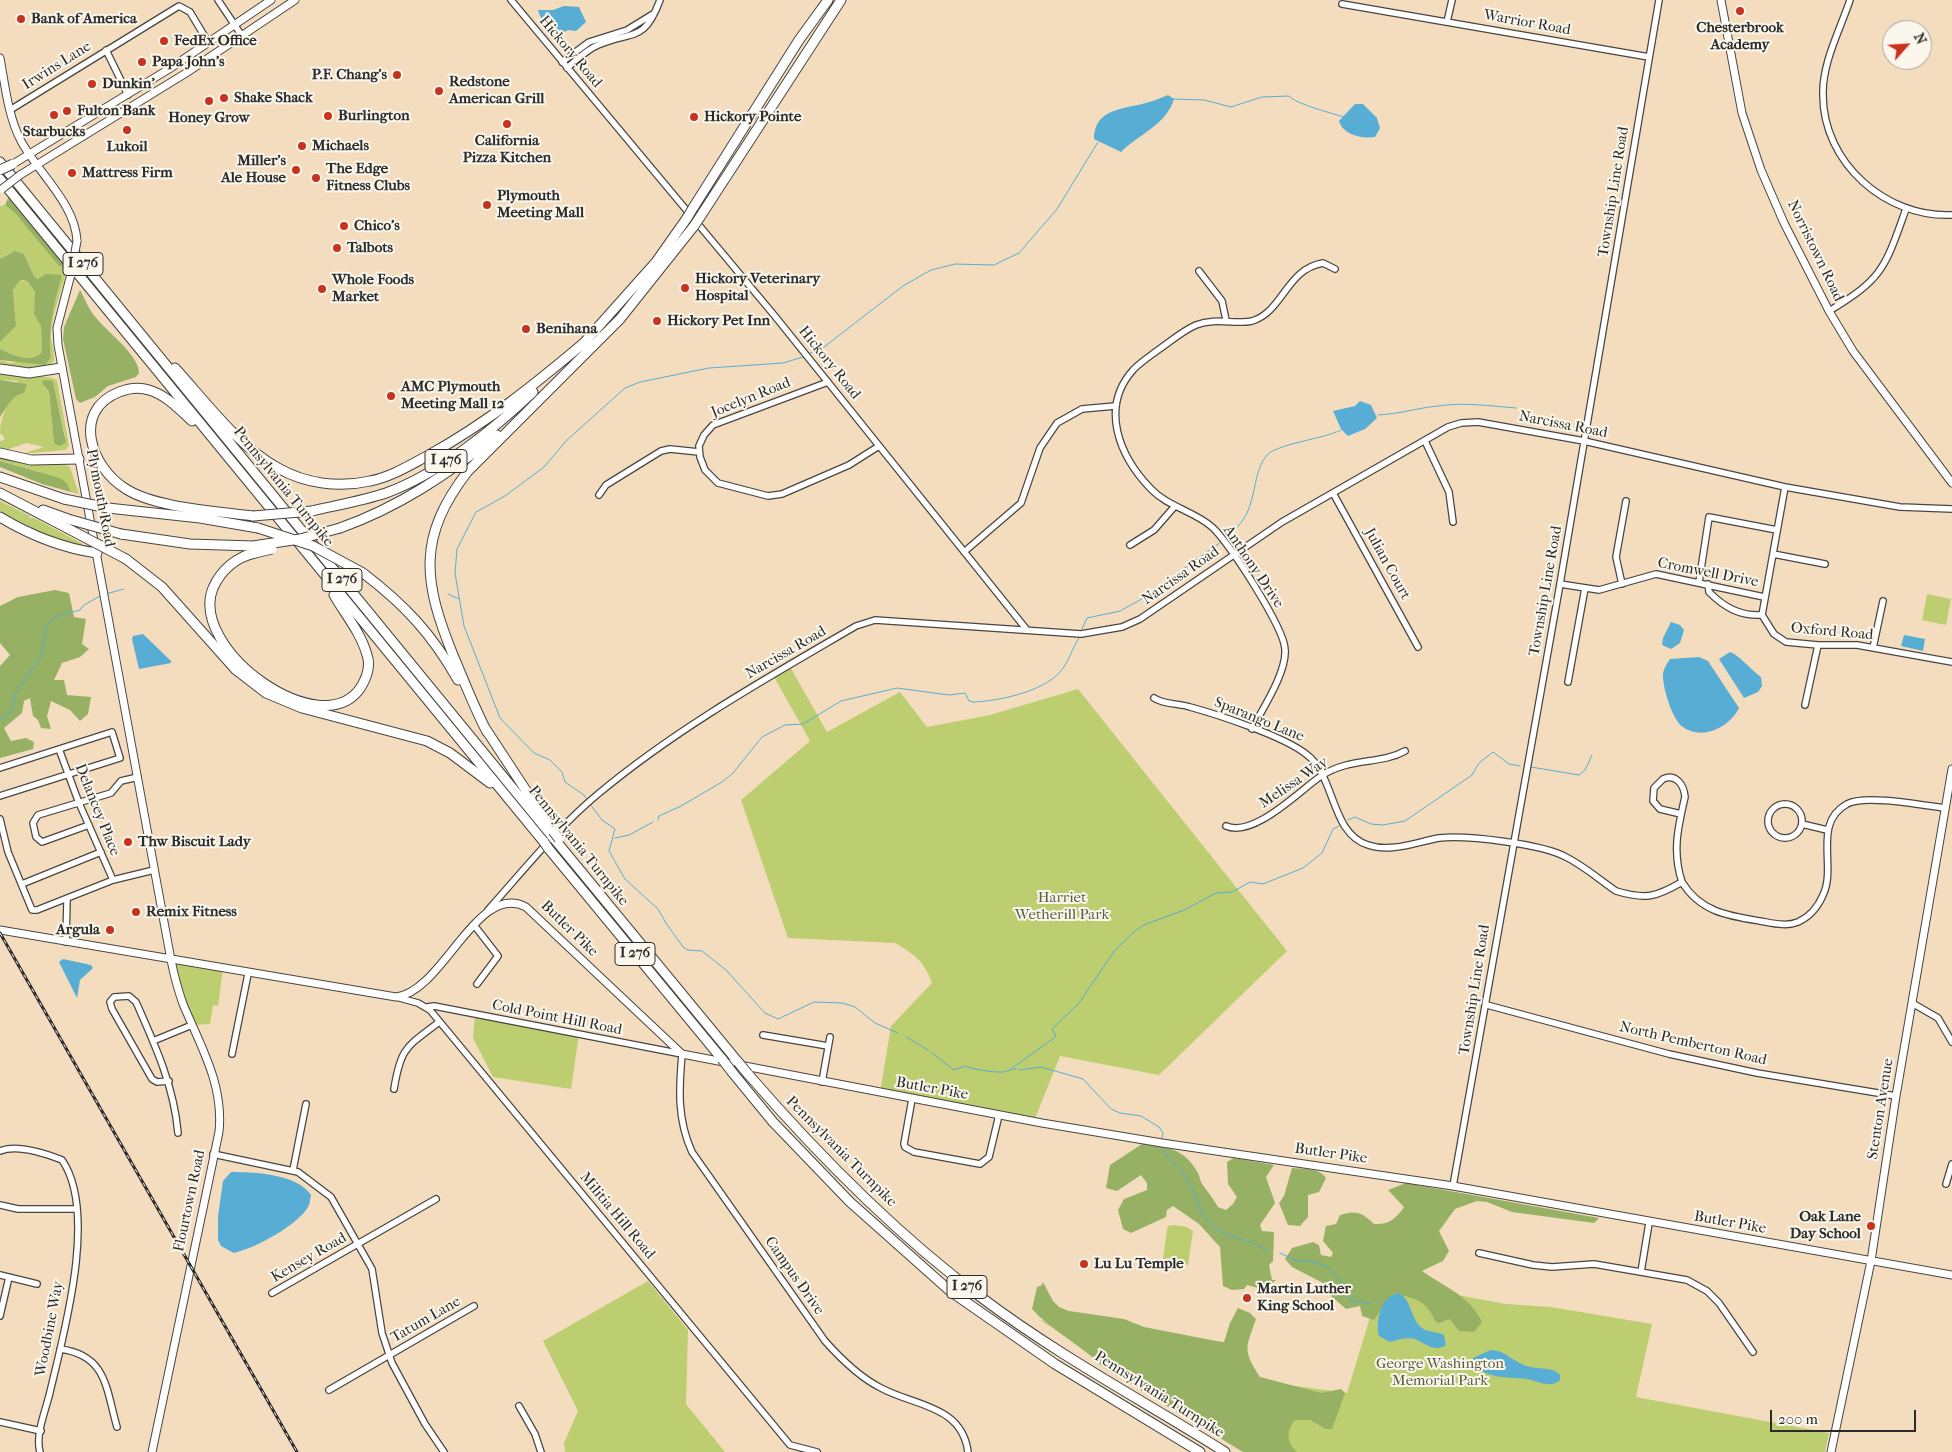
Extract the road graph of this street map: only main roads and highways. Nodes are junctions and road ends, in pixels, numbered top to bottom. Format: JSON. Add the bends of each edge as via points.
{"nodes":[{"id":1,"x":271,"y":0,"type":"edge"},
{"id":2,"x":295,"y":0,"type":"edge"},
{"id":3,"x":828,"y":0,"type":"edge"},
{"id":4,"x":841,"y":0,"type":"edge"},
{"id":5,"x":1721,"y":0,"type":"edge"},
{"id":6,"x":0,"y":58,"type":"edge"},
{"id":7,"x":0,"y":154,"type":"edge"},
{"id":8,"x":29,"y":155,"type":"junction"},
{"id":9,"x":0,"y":162,"type":"edge"},
{"id":10,"x":13,"y":164,"type":"junction"},
{"id":11,"x":37,"y":166,"type":"junction"},
{"id":12,"x":0,"y":170,"type":"edge"},
{"id":13,"x":0,"y":175,"type":"edge"},
{"id":14,"x":0,"y":179,"type":"edge"},
{"id":15,"x":1,"y":190,"type":"edge"},
{"id":16,"x":32,"y":202,"type":"junction"},
{"id":17,"x":690,"y":222,"type":"junction"},
{"id":18,"x":134,"y":326,"type":"junction"},
{"id":19,"x":585,"y":342,"type":"junction"},
{"id":20,"x":61,"y":368,"type":"junction"},
{"id":21,"x":0,"y":369,"type":"edge"},
{"id":22,"x":527,"y":411,"type":"junction"},
{"id":23,"x":216,"y":442,"type":"junction"},
{"id":24,"x":0,"y":453,"type":"edge"},
{"id":25,"x":79,"y":459,"type":"junction"},
{"id":26,"x":0,"y":477,"type":"edge"},
{"id":27,"x":1952,"y":483,"type":"edge"},
{"id":28,"x":3,"y":494,"type":"edge"},
{"id":29,"x":253,"y":516,"type":"junction"},
{"id":30,"x":0,"y":517,"type":"edge"},
{"id":31,"x":200,"y":518,"type":"junction"},
{"id":32,"x":67,"y":523,"type":"junction"},
{"id":33,"x":254,"y":549,"type":"junction"},
{"id":34,"x":97,"y":553,"type":"junction"},
{"id":35,"x":315,"y":565,"type":"junction"},
{"id":36,"x":488,"y":732,"type":"junction"},
{"id":37,"x":1952,"y":769,"type":"edge"},
{"id":38,"x":502,"y":792,"type":"junction"},
{"id":39,"x":555,"y":837,"type":"junction"},
{"id":40,"x":0,"y":930,"type":"edge"},
{"id":41,"x":171,"y":960,"type":"junction"},
{"id":42,"x":1871,"y":1261,"type":"junction"},
{"id":43,"x":1952,"y":1275,"type":"edge"},
{"id":44,"x":152,"y":1452,"type":"edge"},
{"id":45,"x":1200,"y":1452,"type":"edge"},
{"id":46,"x":1225,"y":1452,"type":"edge"},
{"id":47,"x":1831,"y":1452,"type":"edge"}],
"edges":[{"from":1,"to":8,"type":"main road","via":[[128,95]]},
{"from":2,"to":11,"type":"main road"},
{"from":3,"to":17,"type":"highway","number":"I 476","bridge":true,"via":[[799,40],[694,208]]},
{"from":4,"to":17,"type":"highway","number":"I 476","bridge":true,"via":[[700,217]]},
{"from":5,"to":27,"type":"main road","name":"Norristown Road","via":[[1742,113],[1761,170],[1784,223],[1853,350]]},
{"from":6,"to":8,"type":"main road","name":"Plymouth Road","via":[[10,110]]},
{"from":7,"to":16,"type":"highway"},
{"from":8,"to":10,"type":"main road"},
{"from":8,"to":11,"type":"main road","name":"Plymouth Road"},
{"from":9,"to":16,"type":"highway","name":"Pennsylvania Turnpike","number":"I 276"},
{"from":10,"to":12,"type":"highway","bridge":true},
{"from":10,"to":13,"type":"main road","bridge":true},
{"from":11,"to":15,"type":"main road","bridge":true},
{"from":11,"to":20,"type":"main road","name":"Plymouth Road","bridge":true,"via":[[70,214],[77,241],[56,337]]},
{"from":14,"to":23,"type":"highway","name":"Pennsylvania Turnpike","number":"I 276"},
{"from":16,"to":18,"type":"highway","name":"Pennsylvania Turnpike","number":"I 276"},
{"from":17,"to":19,"type":"highway","number":"I 476"},
{"from":17,"to":22,"type":"highway","number":"I 476","via":[[620,319]]},
{"from":18,"to":19,"type":"highway","via":[[160,349],[233,431],[266,461],[292,475],[337,485],[372,481],[392,474],[466,434],[518,397]]},
{"from":18,"to":39,"type":"highway","name":"Pennsylvania Turnpike","number":"I 276"},
{"from":19,"to":29,"type":"highway","number":"I 476","bridge":true,"via":[[520,404],[442,464],[386,492],[312,511]]},
{"from":20,"to":21,"type":"highway","via":[[28,373]]},
{"from":20,"to":25,"type":"main road","name":"Plymouth Road"},
{"from":22,"to":33,"type":"highway","number":"I 476","bridge":true,"via":[[463,462],[384,511],[302,542]]},
{"from":22,"to":36,"type":"highway","via":[[468,471],[451,494],[432,544],[430,573],[434,607]]},
{"from":23,"to":29,"type":"highway","via":[[166,398],[140,388],[121,391],[104,401],[95,413],[90,430],[99,462],[126,489],[162,502]]},
{"from":23,"to":35,"type":"highway","name":"Pennsylvania Turnpike","number":"I 276"},
{"from":24,"to":25,"type":"highway","via":[[31,460]]},
{"from":25,"to":34,"type":"main road","name":"Plymouth Road"},
{"from":26,"to":31,"type":"highway","number":"I 476","bridge":true,"via":[[64,499],[108,508]]},
{"from":28,"to":32,"type":"highway"},
{"from":29,"to":31,"type":"highway","number":"I 476"},
{"from":30,"to":34,"type":"highway","via":[[48,541],[74,550]]},
{"from":31,"to":36,"type":"highway","bridge":true,"via":[[258,528],[312,546],[363,573],[428,632]]},
{"from":32,"to":33,"type":"highway","bridge":true,"via":[[190,544]]},
{"from":32,"to":38,"type":"highway","bridge":true,"via":[[126,559],[162,587],[236,670],[266,693],[302,708],[427,740]]},
{"from":33,"to":35,"type":"highway","via":[[232,563],[217,580],[210,605],[216,631],[231,654],[268,686],[299,700],[334,705],[356,695],[367,677],[369,663],[360,638]]},
{"from":34,"to":41,"type":"main road","name":"Plymouth Road"},
{"from":35,"to":38,"type":"highway","name":"Pennsylvania Turnpike","number":"I 276"},
{"from":36,"to":39,"type":"highway"},
{"from":37,"to":42,"type":"main road","name":"Stenton Avenue"},
{"from":38,"to":45,"type":"highway","name":"Pennsylvania Turnpike","number":"I 276","bridge":true,"via":[[773,1122],[850,1202],[950,1291],[1055,1364]]},
{"from":39,"to":46,"type":"highway","name":"Pennsylvania Turnpike","number":"I 276","bridge":true,"via":[[800,1134],[926,1254],[983,1299],[1054,1348]]},
{"from":40,"to":41,"type":"main road"},
{"from":41,"to":42,"type":"main road","name":"Butler Pike","via":[[396,997],[410,993],[424,983],[485,913],[514,902],[526,907],[682,1054],[999,1115],[1453,1186]]},
{"from":41,"to":44,"type":"main road","name":"Flourtown Road","via":[[180,994],[218,1090],[220,1123]]},
{"from":42,"to":43,"type":"main road","name":"Butler Pike"},
{"from":42,"to":47,"type":"main road","name":"Stenton Avenue"}]}
